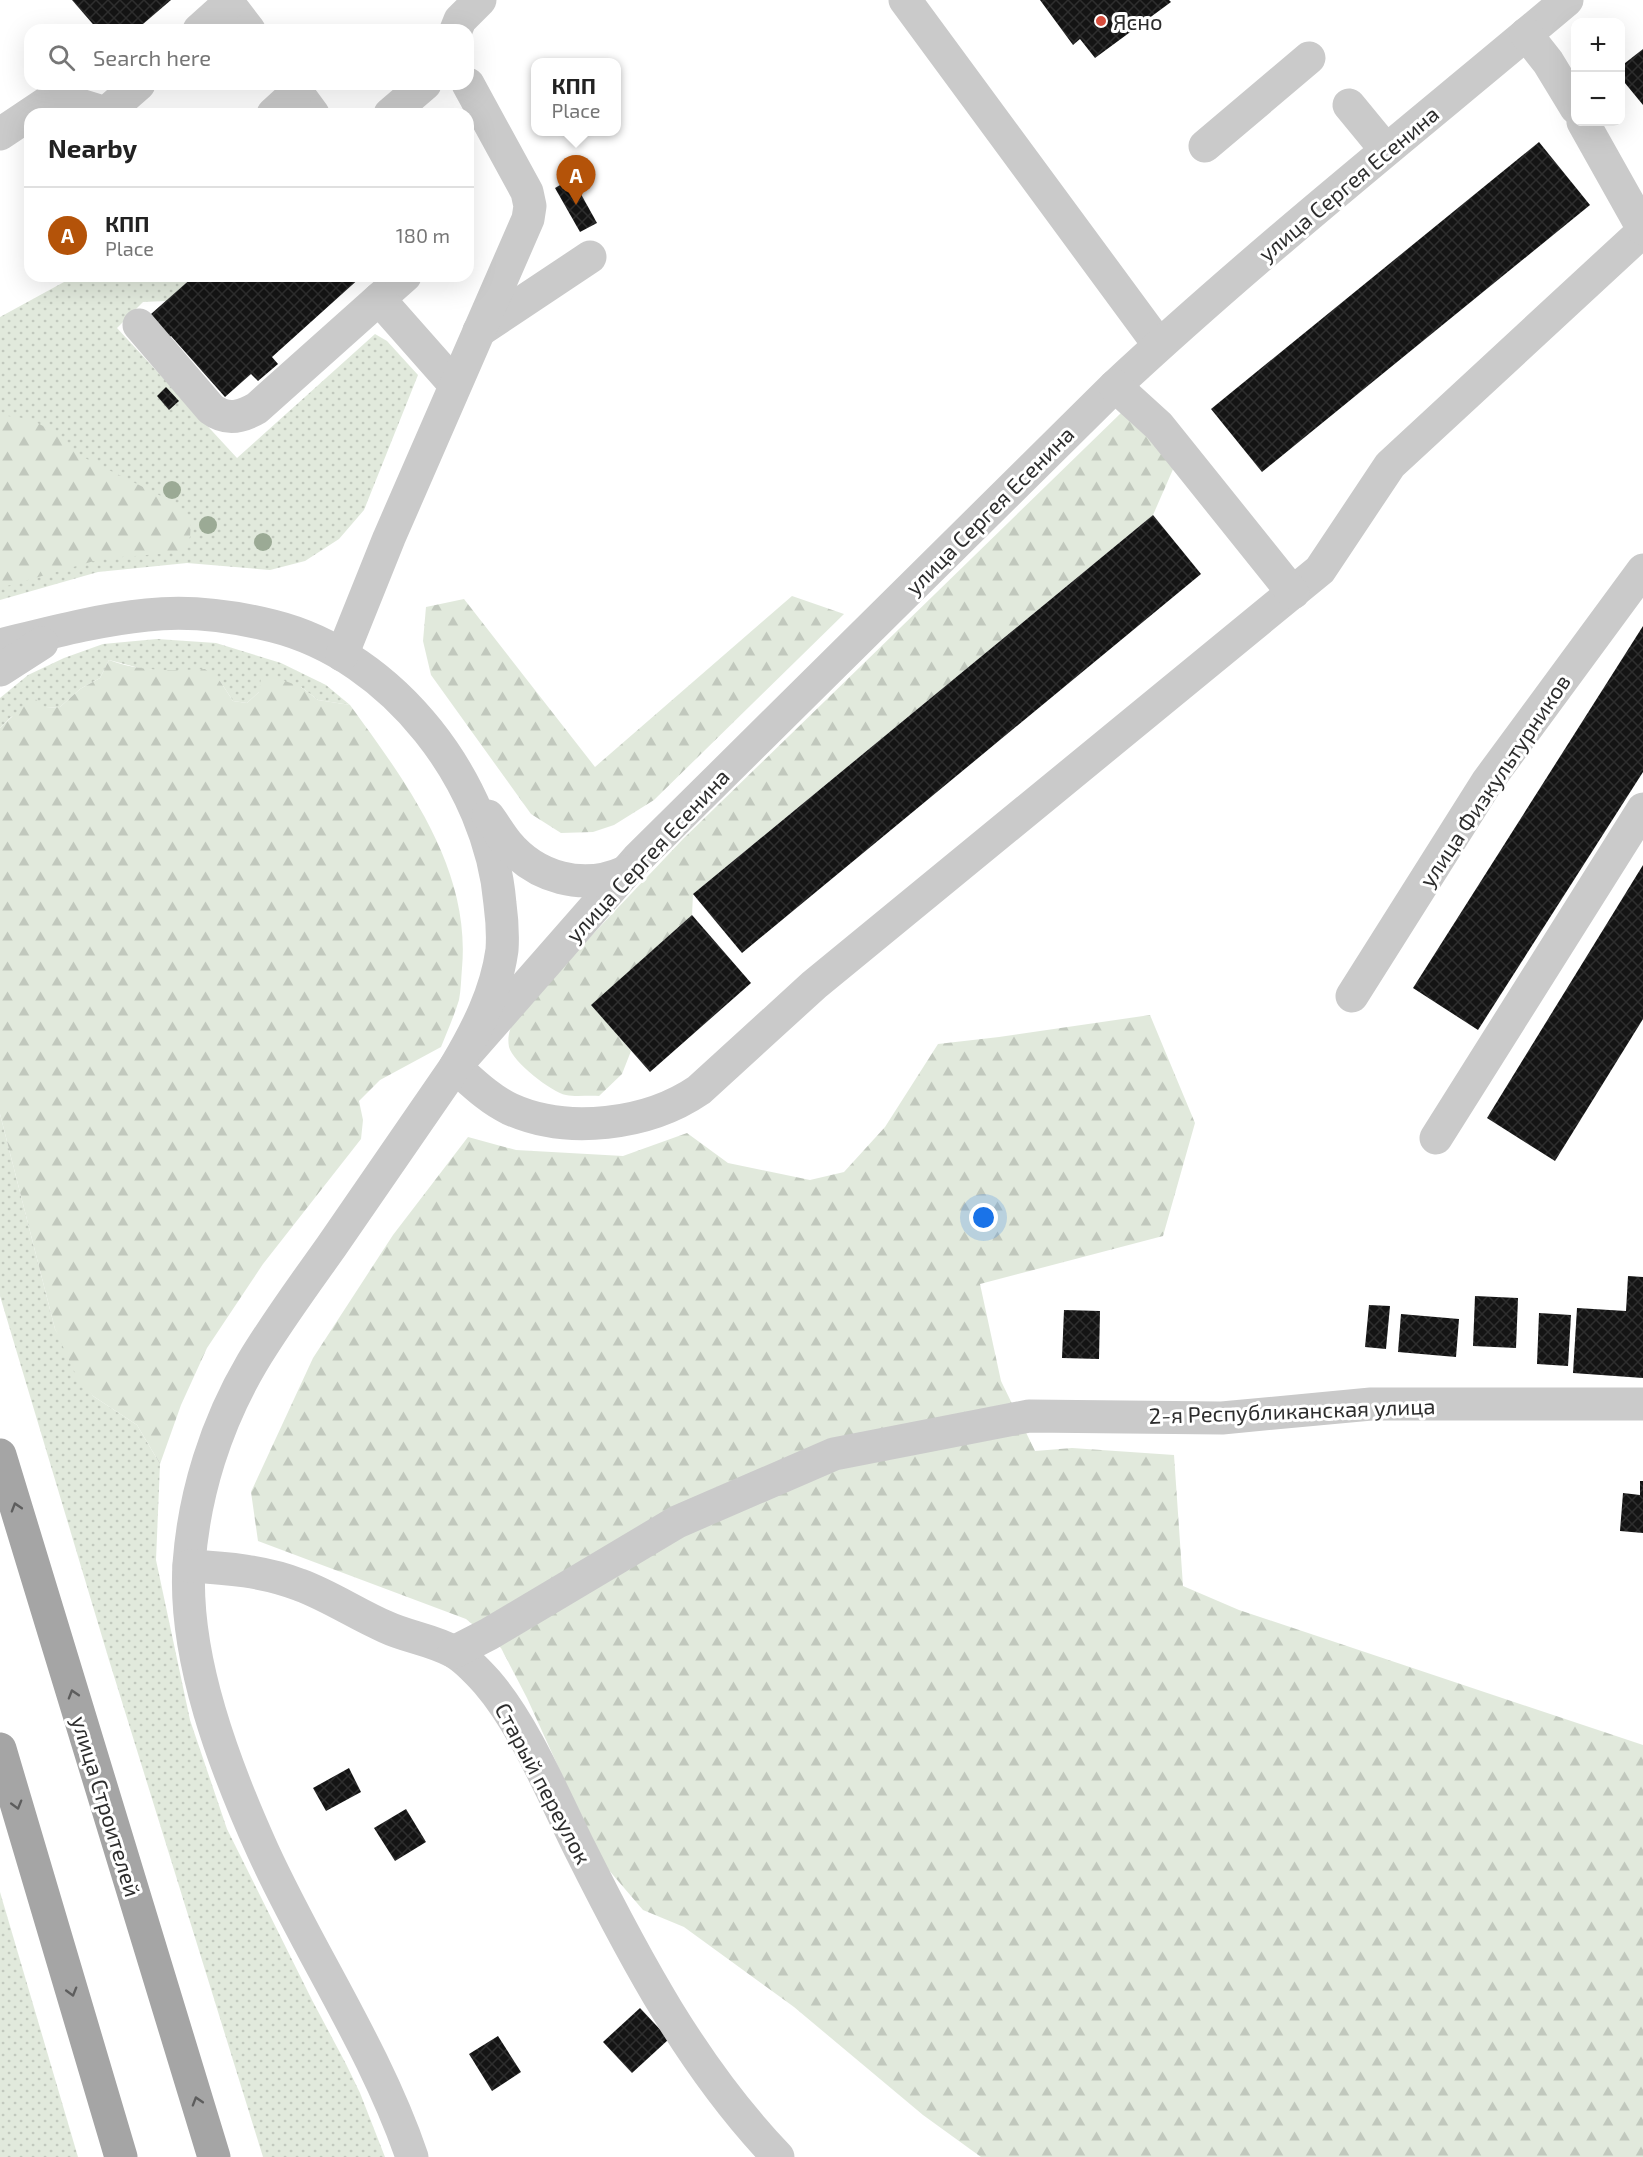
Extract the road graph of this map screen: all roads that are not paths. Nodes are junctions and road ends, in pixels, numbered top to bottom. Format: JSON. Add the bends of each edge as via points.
{"nodes":[{"id":1,"x":480,"y":0,"type":"edge"},
{"id":2,"x":904,"y":0,"type":"edge"},
{"id":3,"x":1567,"y":0,"type":"edge"},
{"id":4,"x":227,"y":2,"type":"edge"},
{"id":5,"x":205,"y":24,"type":"edge"},
{"id":6,"x":244,"y":24,"type":"edge"},
{"id":7,"x":458,"y":24,"type":"edge"},
{"id":8,"x":1527,"y":34,"type":"junction"},
{"id":9,"x":1309,"y":58,"type":"dead end"},
{"id":10,"x":132,"y":90,"type":"edge"},
{"id":11,"x":471,"y":90,"type":"edge"},
{"id":12,"x":300,"y":97,"type":"edge"},
{"id":13,"x":1571,"y":101,"type":"edge"},
{"id":14,"x":1348,"y":105,"type":"dead end"},
{"id":15,"x":37,"y":108,"type":"edge"},
{"id":16,"x":88,"y":108,"type":"edge"},
{"id":17,"x":113,"y":108,"type":"edge"},
{"id":18,"x":283,"y":108,"type":"edge"},
{"id":19,"x":24,"y":117,"type":"edge"},
{"id":20,"x":1585,"y":126,"type":"edge"},
{"id":21,"x":0,"y":134,"type":"edge"},
{"id":22,"x":1205,"y":146,"type":"dead end"},
{"id":23,"x":1386,"y":150,"type":"junction"},
{"id":24,"x":1643,"y":230,"type":"edge"},
{"id":25,"x":590,"y":257,"type":"dead end"},
{"id":26,"x":398,"y":282,"type":"edge"},
{"id":27,"x":379,"y":299,"type":"junction"},
{"id":28,"x":139,"y":325,"type":"dead end"},
{"id":29,"x":479,"y":331,"type":"junction"},
{"id":30,"x":1160,"y":345,"type":"junction"},
{"id":31,"x":455,"y":385,"type":"junction"},
{"id":32,"x":1115,"y":386,"type":"junction"},
{"id":33,"x":1643,"y":570,"type":"edge"},
{"id":34,"x":1293,"y":593,"type":"junction"},
{"id":35,"x":61,"y":631,"type":"junction"},
{"id":36,"x":0,"y":645,"type":"edge"},
{"id":37,"x":342,"y":655,"type":"junction"},
{"id":38,"x":0,"y":670,"type":"edge"},
{"id":39,"x":460,"y":775,"type":"junction"},
{"id":40,"x":1643,"y":809,"type":"edge"},
{"id":41,"x":625,"y":872,"type":"junction"},
{"id":42,"x":1352,"y":996,"type":"dead end"},
{"id":43,"x":455,"y":1067,"type":"junction"},
{"id":44,"x":1436,"y":1138,"type":"dead end"},
{"id":45,"x":1643,"y":1404,"type":"edge"},
{"id":46,"x":0,"y":1455,"type":"edge"},
{"id":47,"x":189,"y":1566,"type":"junction"},
{"id":48,"x":454,"y":1652,"type":"junction"},
{"id":49,"x":0,"y":1749,"type":"edge"},
{"id":50,"x":120,"y":2157,"type":"edge"},
{"id":51,"x":214,"y":2157,"type":"edge"},
{"id":52,"x":412,"y":2157,"type":"edge"},
{"id":53,"x":777,"y":2157,"type":"edge"}],
"edges":[{"from":1,"to":7,"type":"street"},
{"from":2,"to":30,"type":"street"},
{"from":3,"to":8,"type":"street","name":"улица Сергея Есенина"},
{"from":4,"to":5,"type":"street"},
{"from":4,"to":6,"type":"street"},
{"from":8,"to":13,"type":"street"},
{"from":8,"to":23,"type":"street","name":"улица Сергея Есенина"},
{"from":9,"to":22,"type":"street"},
{"from":10,"to":17,"type":"street"},
{"from":11,"to":29,"type":"street","via":[[523,182],[530,206],[528,219]]},
{"from":12,"to":18,"type":"street"},
{"from":14,"to":23,"type":"street"},
{"from":15,"to":16,"type":"street","via":[[64,100]]},
{"from":19,"to":21,"type":"street"},
{"from":20,"to":24,"type":"street"},
{"from":23,"to":30,"type":"street","name":"улица Сергея Есенина"},
{"from":24,"to":34,"type":"street","via":[[1390,465],[1320,570]]},
{"from":25,"to":29,"type":"street"},
{"from":26,"to":27,"type":"street"},
{"from":27,"to":28,"type":"street","via":[[257,408],[237,417],[212,409]]},
{"from":27,"to":31,"type":"street"},
{"from":29,"to":31,"type":"street"},
{"from":30,"to":32,"type":"street","name":"улица Сергея Есенина"},
{"from":31,"to":37,"type":"street"},
{"from":32,"to":34,"type":"street","via":[[1159,426]]},
{"from":32,"to":41,"type":"street","name":"улица Сергея Есенина"},
{"from":33,"to":42,"type":"street","name":"улица Физкультурников","via":[[1487,782]]},
{"from":34,"to":43,"type":"street","via":[[814,985],[699,1090],[675,1105],[628,1119],[585,1124],[557,1122],[510,1109],[484,1093]]},
{"from":35,"to":36,"type":"street"},
{"from":35,"to":37,"type":"street","via":[[140,615],[194,614],[275,626]]},
{"from":35,"to":38,"type":"street"},
{"from":37,"to":39,"type":"street","via":[[371,674],[403,703]]},
{"from":39,"to":41,"type":"street","via":[[507,843],[548,874],[580,882],[610,879]]},
{"from":39,"to":43,"type":"street","via":[[479,817],[498,877],[502,948],[488,1005]]},
{"from":40,"to":44,"type":"street"},
{"from":41,"to":43,"type":"street","name":"улица Сергея Есенина"},
{"from":43,"to":47,"type":"street","via":[[246,1375],[208,1463],[196,1511]]},
{"from":45,"to":48,"type":"street","name":"2-я Республиканская улица","via":[[1371,1404],[1222,1418],[1029,1416],[834,1454],[677,1522]]},
{"from":51,"to":46,"type":"main road","name":"улица Строителей","one_way":true},
{"from":47,"to":48,"type":"street","name":"Старый переулок","via":[[287,1580],[384,1627]]},
{"from":47,"to":52,"type":"street","via":[[195,1647],[231,1775],[264,1853],[385,2088]]},
{"from":48,"to":53,"type":"street","name":"Старый переулок","via":[[504,1704],[660,2001],[717,2086]]},
{"from":49,"to":50,"type":"main road","one_way":true}]}
